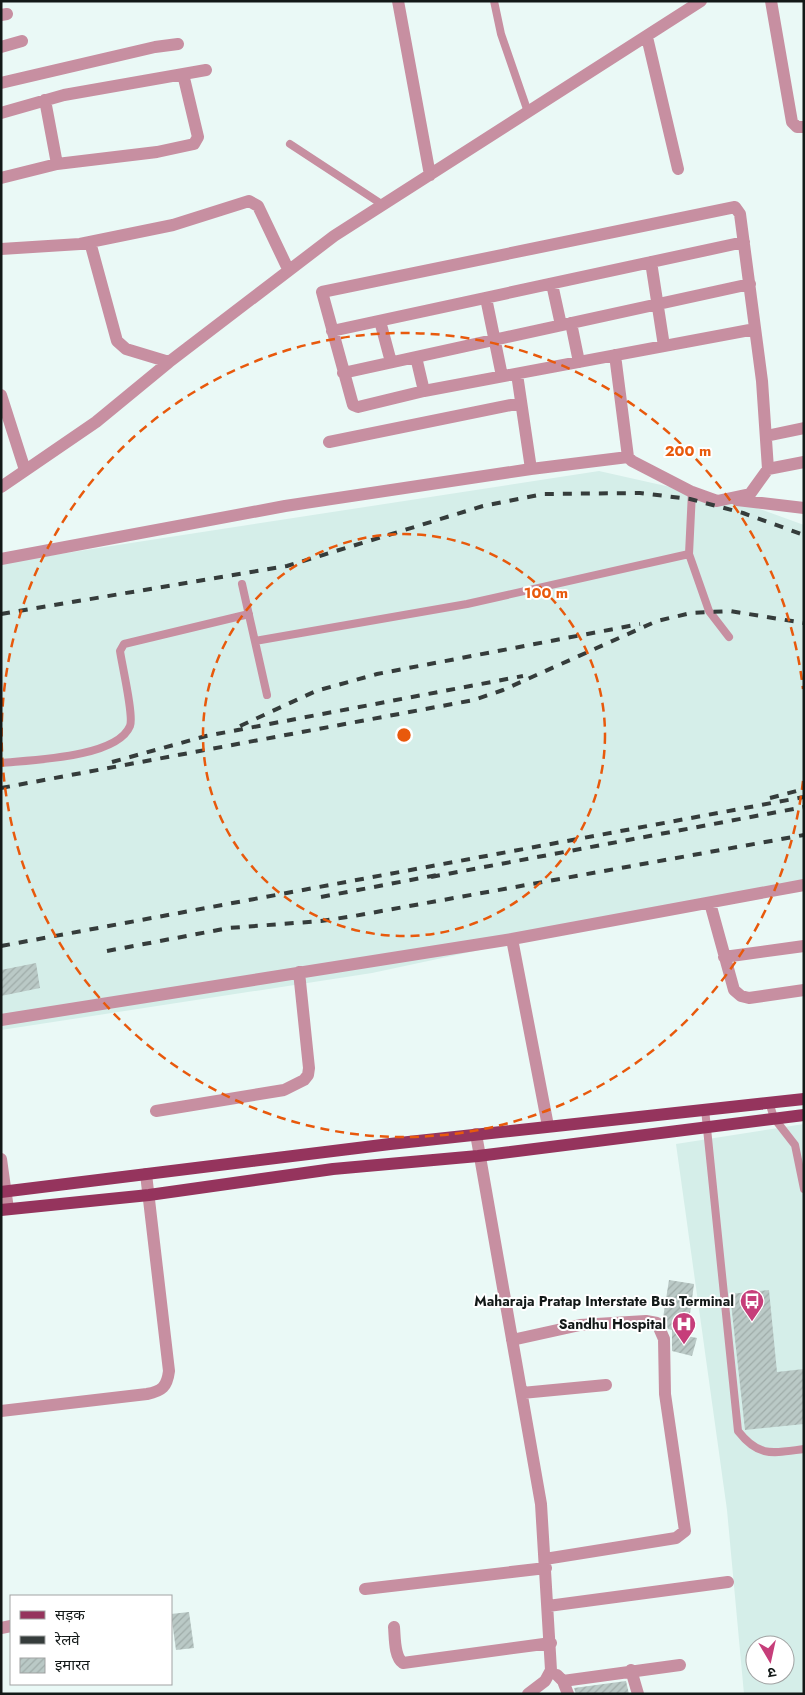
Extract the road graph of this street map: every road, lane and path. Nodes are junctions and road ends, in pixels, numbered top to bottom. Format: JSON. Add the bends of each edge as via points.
{"nodes":[{"id":1,"x":398,"y":1,"type":"edge"},
{"id":2,"x":494,"y":1,"type":"edge"},
{"id":3,"x":701,"y":1,"type":"edge"},
{"id":4,"x":770,"y":1,"type":"edge"},
{"id":5,"x":647,"y":37,"type":"junction"},
{"id":6,"x":22,"y":41,"type":"dead end"},
{"id":7,"x":178,"y":44,"type":"dead end"},
{"id":8,"x":1,"y":47,"type":"edge"},
{"id":9,"x":206,"y":70,"type":"dead end"},
{"id":10,"x":183,"y":74,"type":"junction"},
{"id":11,"x":1,"y":83,"type":"edge"},
{"id":12,"x":45,"y":100,"type":"junction"},
{"id":13,"x":528,"y":112,"type":"junction"},
{"id":14,"x":1,"y":113,"type":"edge"},
{"id":15,"x":804,"y":127,"type":"edge"},
{"id":16,"x":290,"y":144,"type":"dead end"},
{"id":17,"x":57,"y":164,"type":"junction"},
{"id":18,"x":678,"y":169,"type":"dead end"},
{"id":19,"x":430,"y":176,"type":"junction"},
{"id":20,"x":1,"y":178,"type":"edge"},
{"id":21,"x":383,"y":205,"type":"junction"},
{"id":22,"x":90,"y":242,"type":"junction"},
{"id":23,"x":744,"y":242,"type":"junction"},
{"id":24,"x":1,"y":249,"type":"edge"},
{"id":25,"x":651,"y":262,"type":"junction"},
{"id":26,"x":288,"y":269,"type":"junction"},
{"id":27,"x":552,"y":284,"type":"junction"},
{"id":28,"x":750,"y":284,"type":"junction"},
{"id":29,"x":486,"y":298,"type":"junction"},
{"id":30,"x":658,"y":304,"type":"junction"},
{"id":31,"x":380,"y":321,"type":"junction"},
{"id":32,"x":566,"y":324,"type":"junction"},
{"id":33,"x":755,"y":329,"type":"junction"},
{"id":34,"x":332,"y":331,"type":"junction"},
{"id":35,"x":493,"y":340,"type":"junction"},
{"id":36,"x":664,"y":346,"type":"junction"},
{"id":37,"x":616,"y":355,"type":"junction"},
{"id":38,"x":416,"y":357,"type":"junction"},
{"id":39,"x":169,"y":362,"type":"junction"},
{"id":40,"x":391,"y":362,"type":"junction"},
{"id":41,"x":580,"y":362,"type":"junction"},
{"id":42,"x":343,"y":373,"type":"junction"},
{"id":43,"x":517,"y":374,"type":"junction"},
{"id":44,"x":502,"y":376,"type":"junction"},
{"id":45,"x":424,"y":391,"type":"junction"},
{"id":46,"x":1,"y":395,"type":"edge"},
{"id":47,"x":521,"y":404,"type":"junction"},
{"id":48,"x":804,"y":428,"type":"edge"},
{"id":49,"x":766,"y":436,"type":"junction"},
{"id":50,"x":329,"y":442,"type":"dead end"},
{"id":51,"x":628,"y":457,"type":"junction"},
{"id":52,"x":804,"y":462,"type":"edge"},
{"id":53,"x":531,"y":469,"type":"junction"},
{"id":54,"x":768,"y":469,"type":"junction"},
{"id":55,"x":25,"y":470,"type":"junction"},
{"id":56,"x":1,"y":487,"type":"edge"},
{"id":57,"x":692,"y":492,"type":"junction"},
{"id":58,"x":729,"y":498,"type":"junction"},
{"id":59,"x":804,"y":508,"type":"edge"},
{"id":60,"x":689,"y":554,"type":"junction"},
{"id":61,"x":1,"y":559,"type":"edge"},
{"id":62,"x":242,"y":584,"type":"dead end"},
{"id":63,"x":249,"y":614,"type":"junction"},
{"id":64,"x":729,"y":636,"type":"dead end"},
{"id":65,"x":255,"y":641,"type":"junction"},
{"id":66,"x":267,"y":694,"type":"dead end"},
{"id":67,"x":1,"y":763,"type":"edge"},
{"id":68,"x":804,"y":885,"type":"edge"},
{"id":69,"x":710,"y":903,"type":"junction"},
{"id":70,"x":512,"y":939,"type":"junction"},
{"id":71,"x":804,"y":946,"type":"edge"},
{"id":72,"x":724,"y":957,"type":"junction"},
{"id":73,"x":300,"y":972,"type":"junction"},
{"id":74,"x":804,"y":990,"type":"edge"},
{"id":75,"x":1,"y":1020,"type":"edge"},
{"id":76,"x":804,"y":1099,"type":"edge"},
{"id":77,"x":769,"y":1102,"type":"junction"},
{"id":78,"x":705,"y":1109,"type":"junction"},
{"id":79,"x":156,"y":1111,"type":"dead end"},
{"id":80,"x":804,"y":1115,"type":"edge"},
{"id":81,"x":774,"y":1118,"type":"junction"},
{"id":82,"x":548,"y":1126,"type":"junction"},
{"id":83,"x":707,"y":1126,"type":"junction"},
{"id":84,"x":476,"y":1134,"type":"junction"},
{"id":85,"x":478,"y":1156,"type":"junction"},
{"id":86,"x":1,"y":1159,"type":"edge"},
{"id":87,"x":146,"y":1174,"type":"junction"},
{"id":88,"x":804,"y":1189,"type":"edge"},
{"id":89,"x":4,"y":1192,"type":"edge"},
{"id":90,"x":149,"y":1195,"type":"junction"},
{"id":91,"x":5,"y":1209,"type":"edge"},
{"id":92,"x":512,"y":1340,"type":"junction"},
{"id":93,"x":606,"y":1385,"type":"dead end"},
{"id":94,"x":522,"y":1393,"type":"junction"},
{"id":95,"x":1,"y":1411,"type":"edge"},
{"id":96,"x":804,"y":1448,"type":"edge"},
{"id":97,"x":546,"y":1564,"type":"junction"},
{"id":98,"x":728,"y":1582,"type":"dead end"},
{"id":99,"x":365,"y":1589,"type":"dead end"},
{"id":100,"x":548,"y":1606,"type":"junction"},
{"id":101,"x":394,"y":1627,"type":"dead end"},
{"id":102,"x":551,"y":1643,"type":"junction"},
{"id":103,"x":680,"y":1665,"type":"dead end"},
{"id":104,"x":551,"y":1670,"type":"junction"},
{"id":105,"x":631,"y":1670,"type":"junction"},
{"id":106,"x":563,"y":1681,"type":"junction"},
{"id":107,"x":528,"y":1694,"type":"edge"},
{"id":108,"x":568,"y":1694,"type":"edge"},
{"id":109,"x":638,"y":1694,"type":"edge"}],
"edges":[{"from":1,"to":19,"type":"street"},
{"from":2,"to":13,"type":"lane","via":[[501,34]]},
{"from":3,"to":5,"type":"street"},
{"from":4,"to":15,"type":"street","via":[[792,122],[797,127]]},
{"from":5,"to":13,"type":"street"},
{"from":5,"to":18,"type":"street"},
{"from":6,"to":8,"type":"street"},
{"from":7,"to":11,"type":"street","via":[[155,46]]},
{"from":9,"to":10,"type":"street"},
{"from":10,"to":12,"type":"street"},
{"from":10,"to":17,"type":"street","via":[[198,137],[194,144]]},
{"from":12,"to":14,"type":"street"},
{"from":12,"to":17,"type":"street"},
{"from":13,"to":19,"type":"street"},
{"from":16,"to":21,"type":"lane"},
{"from":17,"to":20,"type":"street"},
{"from":19,"to":21,"type":"street"},
{"from":21,"to":26,"type":"street"},
{"from":22,"to":24,"type":"street"},
{"from":22,"to":26,"type":"street","via":[[173,224],[249,201],[258,206]]},
{"from":22,"to":39,"type":"street","via":[[117,341],[126,349]]},
{"from":23,"to":25,"type":"street"},
{"from":23,"to":28,"type":"street"},
{"from":23,"to":34,"type":"street","via":[[740,214],[738,209],[730,206],[322,292]]},
{"from":25,"to":27,"type":"street"},
{"from":25,"to":30,"type":"street"},
{"from":26,"to":39,"type":"street"},
{"from":27,"to":29,"type":"street"},
{"from":27,"to":32,"type":"street"},
{"from":28,"to":30,"type":"street"},
{"from":28,"to":33,"type":"street"},
{"from":29,"to":31,"type":"street"},
{"from":29,"to":35,"type":"street"},
{"from":30,"to":32,"type":"street"},
{"from":30,"to":36,"type":"street"},
{"from":31,"to":34,"type":"street"},
{"from":31,"to":40,"type":"street"},
{"from":32,"to":35,"type":"street"},
{"from":32,"to":41,"type":"street"},
{"from":33,"to":36,"type":"street"},
{"from":33,"to":49,"type":"street"},
{"from":34,"to":42,"type":"street"},
{"from":35,"to":38,"type":"street"},
{"from":35,"to":44,"type":"street"},
{"from":36,"to":37,"type":"street"},
{"from":37,"to":41,"type":"street"},
{"from":37,"to":51,"type":"street"},
{"from":38,"to":40,"type":"street"},
{"from":38,"to":45,"type":"street"},
{"from":39,"to":55,"type":"street","via":[[96,422]]},
{"from":40,"to":42,"type":"street"},
{"from":41,"to":43,"type":"street"},
{"from":42,"to":45,"type":"street","via":[[353,405],[358,407]]},
{"from":43,"to":44,"type":"street"},
{"from":43,"to":47,"type":"street"},
{"from":44,"to":45,"type":"street"},
{"from":46,"to":55,"type":"street"},
{"from":47,"to":50,"type":"street"},
{"from":47,"to":53,"type":"street"},
{"from":48,"to":49,"type":"street"},
{"from":49,"to":54,"type":"street"},
{"from":51,"to":53,"type":"street"},
{"from":51,"to":57,"type":"street"},
{"from":52,"to":54,"type":"street"},
{"from":53,"to":61,"type":"street","via":[[285,506]]},
{"from":54,"to":58,"type":"street","via":[[750,494]]},
{"from":55,"to":56,"type":"street"},
{"from":57,"to":58,"type":"street","via":[[717,501]]},
{"from":57,"to":60,"type":"lane"},
{"from":58,"to":59,"type":"street"},
{"from":60,"to":64,"type":"lane","via":[[709,611]]},
{"from":60,"to":65,"type":"lane","via":[[466,604]]},
{"from":62,"to":63,"type":"lane"},
{"from":63,"to":65,"type":"lane"},
{"from":63,"to":67,"type":"lane","via":[[124,644],[120,651],[131,719],[125,734],[87,753]]},
{"from":65,"to":66,"type":"lane"},
{"from":68,"to":69,"type":"street"},
{"from":69,"to":70,"type":"street"},
{"from":69,"to":72,"type":"street"},
{"from":70,"to":73,"type":"street"},
{"from":70,"to":82,"type":"street"},
{"from":71,"to":72,"type":"street"},
{"from":72,"to":74,"type":"street","via":[[734,990],[741,996],[749,998]]},
{"from":73,"to":75,"type":"street"},
{"from":73,"to":79,"type":"street","via":[[309,1068],[304,1080],[284,1090]]},
{"from":76,"to":77,"type":"main road"},
{"from":77,"to":78,"type":"main road"},
{"from":77,"to":81,"type":"lane"},
{"from":78,"to":82,"type":"main road"},
{"from":78,"to":83,"type":"lane"},
{"from":80,"to":81,"type":"main road"},
{"from":81,"to":83,"type":"main road"},
{"from":81,"to":88,"type":"lane","via":[[795,1145]]},
{"from":82,"to":84,"type":"main road"},
{"from":83,"to":85,"type":"main road"},
{"from":83,"to":96,"type":"lane","via":[[738,1431],[760,1451],[773,1453]]},
{"from":84,"to":85,"type":"street"},
{"from":84,"to":87,"type":"main road"},
{"from":85,"to":90,"type":"main road","via":[[334,1169]]},
{"from":85,"to":92,"type":"street"},
{"from":86,"to":89,"type":"street"},
{"from":87,"to":89,"type":"main road"},
{"from":87,"to":90,"type":"street"},
{"from":89,"to":91,"type":"street"},
{"from":90,"to":91,"type":"main road"},
{"from":90,"to":95,"type":"street","via":[[169,1371],[164,1388],[147,1394]]},
{"from":92,"to":94,"type":"street"},
{"from":92,"to":97,"type":"street","via":[[580,1325],[646,1321],[657,1323],[664,1339],[665,1394],[685,1531],[676,1538]]},
{"from":93,"to":94,"type":"street"},
{"from":94,"to":97,"type":"street","via":[[541,1504]]},
{"from":97,"to":99,"type":"street"},
{"from":97,"to":100,"type":"street"},
{"from":98,"to":100,"type":"street"},
{"from":100,"to":102,"type":"street"},
{"from":101,"to":102,"type":"street","via":[[399,1660],[404,1663]]},
{"from":102,"to":104,"type":"street"},
{"from":103,"to":105,"type":"street"},
{"from":104,"to":106,"type":"street"},
{"from":104,"to":107,"type":"street","via":[[545,1680]]},
{"from":105,"to":106,"type":"street"},
{"from":105,"to":109,"type":"street"},
{"from":106,"to":108,"type":"street"}]}
